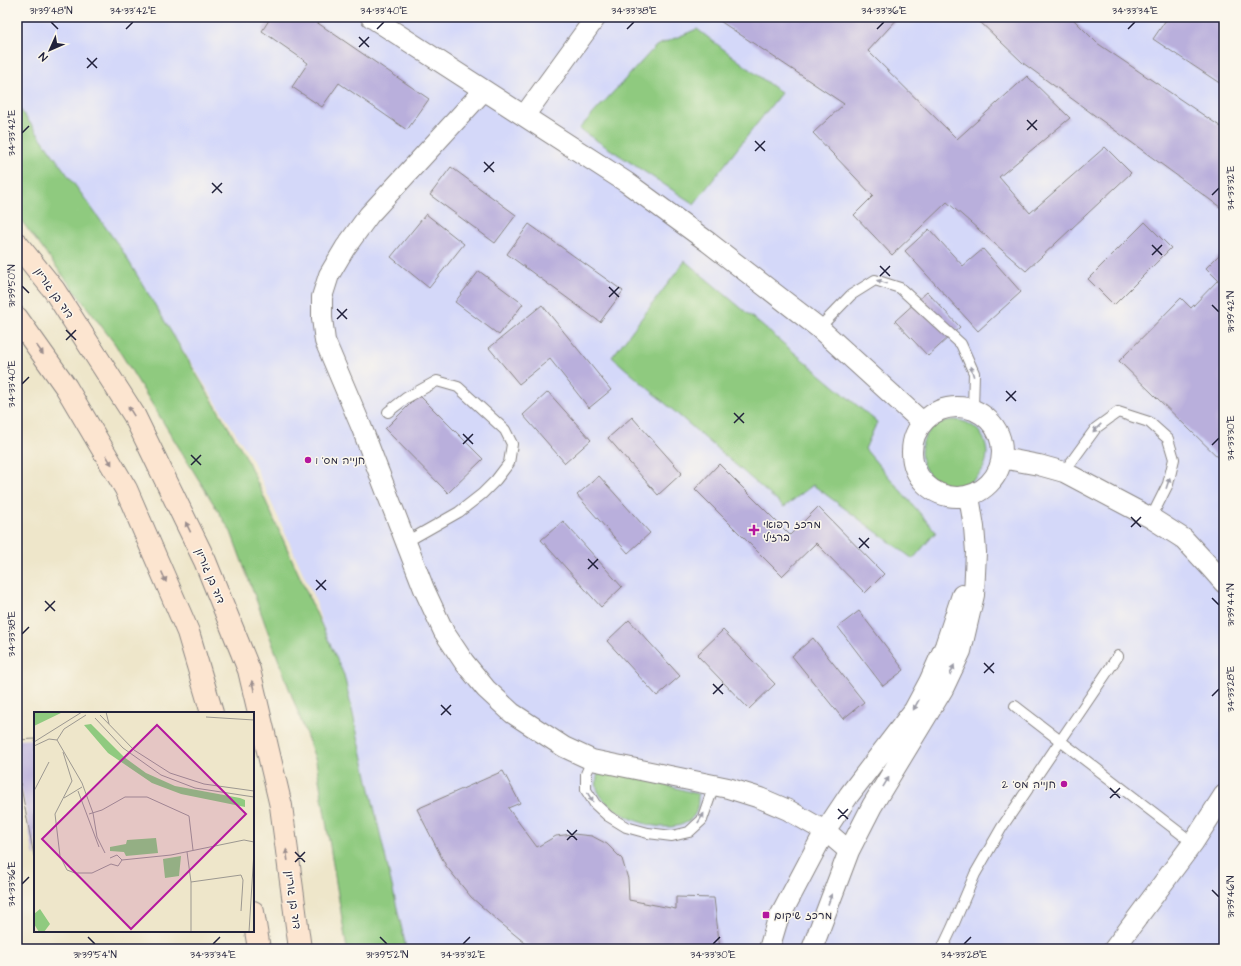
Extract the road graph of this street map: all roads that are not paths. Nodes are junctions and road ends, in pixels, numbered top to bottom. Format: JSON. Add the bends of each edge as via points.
{"nodes":[{"id":1,"x":371,"y":17,"type":"edge"},
{"id":2,"x":596,"y":17,"type":"edge"},
{"id":3,"x":484,"y":90,"type":"junction"},
{"id":4,"x":524,"y":116,"type":"junction"},
{"id":5,"x":17,"y":244,"type":"edge"},
{"id":6,"x":17,"y":318,"type":"edge"},
{"id":7,"x":819,"y":328,"type":"junction"},
{"id":8,"x":973,"y":409,"type":"junction"},
{"id":9,"x":388,"y":412,"type":"dead end"},
{"id":10,"x":922,"y":422,"type":"junction"},
{"id":11,"x":1002,"y":458,"type":"junction"},
{"id":12,"x":1064,"y":472,"type":"junction"},
{"id":13,"x":969,"y":496,"type":"junction"},
{"id":14,"x":1151,"y":518,"type":"junction"},
{"id":15,"x":406,"y":542,"type":"junction"},
{"id":16,"x":976,"y":552,"type":"junction"},
{"id":17,"x":1224,"y":584,"type":"edge"},
{"id":18,"x":1118,"y":656,"type":"dead end"},
{"id":19,"x":1015,"y":706,"type":"dead end"},
{"id":20,"x":212,"y":712,"type":"edge"},
{"id":21,"x":1060,"y":741,"type":"junction"},
{"id":22,"x":592,"y":760,"type":"junction"},
{"id":23,"x":714,"y":785,"type":"junction"},
{"id":24,"x":1224,"y":795,"type":"edge"},
{"id":25,"x":825,"y":832,"type":"junction"},
{"id":26,"x":1193,"y":843,"type":"junction"},
{"id":27,"x":849,"y":852,"type":"junction"},
{"id":28,"x":254,"y":918,"type":"edge"},
{"id":29,"x":259,"y":949,"type":"edge"},
{"id":30,"x":300,"y":949,"type":"edge"},
{"id":31,"x":769,"y":949,"type":"edge"},
{"id":32,"x":812,"y":949,"type":"edge"},
{"id":33,"x":942,"y":949,"type":"edge"},
{"id":34,"x":1114,"y":949,"type":"edge"}],
"edges":[{"from":1,"to":3,"type":"street"},
{"from":2,"to":4,"type":"street"},
{"from":3,"to":4,"type":"street"},
{"from":3,"to":15,"type":"street","via":[[368,215],[329,275],[322,297],[325,341]]},
{"from":4,"to":7,"type":"street","via":[[626,182]]},
{"from":30,"to":5,"type":"main road","name":"דוד בן גוריון","one_way":true,"via":[[281,806],[250,670],[204,561],[134,415],[54,290]]},
{"from":6,"to":20,"type":"main road","one_way":true,"via":[[66,387],[126,489],[188,632]]},
{"from":8,"to":7,"type":"lane","one_way":true,"via":[[974,374],[961,344],[900,288],[875,280],[851,295]]},
{"from":7,"to":10,"type":"street"},
{"from":8,"to":10,"type":"street","via":[[959,406],[945,408]]},
{"from":8,"to":11,"type":"street","via":[[984,415],[999,434]]},
{"from":9,"to":15,"type":"lane","via":[[437,380],[458,387],[505,430],[512,444],[510,463],[482,494],[460,512]]},
{"from":10,"to":13,"type":"street","via":[[911,448],[912,463],[918,476],[928,487],[941,494],[955,498]]},
{"from":11,"to":12,"type":"street"},
{"from":11,"to":13,"type":"street","via":[[988,486]]},
{"from":12,"to":14,"type":"street"},
{"from":14,"to":12,"type":"lane","one_way":true,"via":[[1168,484],[1174,459],[1168,439],[1149,422],[1118,412],[1096,428]]},
{"from":13,"to":16,"type":"street"},
{"from":14,"to":17,"type":"street","via":[[1184,540]]},
{"from":15,"to":22,"type":"street","via":[[444,632],[486,689],[512,713],[538,731]]},
{"from":16,"to":25,"type":"street","one_way":true,"via":[[945,646],[914,710],[849,795]]},
{"from":27,"to":16,"type":"street","one_way":true,"via":[[872,806],[943,689],[961,651],[974,595]]},
{"from":18,"to":21,"type":"lane"},
{"from":19,"to":21,"type":"lane"},
{"from":21,"to":26,"type":"lane"},
{"from":21,"to":33,"type":"lane","via":[[1002,827],[975,874]]},
{"from":22,"to":23,"type":"street"},
{"from":22,"to":23,"type":"lane","one_way":true,"via":[[586,774],[586,790],[595,804],[626,827],[648,833],[672,836],[689,832],[702,820]]},
{"from":23,"to":25,"type":"street","via":[[760,798],[788,810]]},
{"from":24,"to":26,"type":"street"},
{"from":25,"to":27,"type":"street"},
{"from":25,"to":31,"type":"street","via":[[778,922]]},
{"from":26,"to":34,"type":"street"},
{"from":32,"to":27,"type":"street","one_way":true},
{"from":28,"to":29,"type":"main road"}]}
